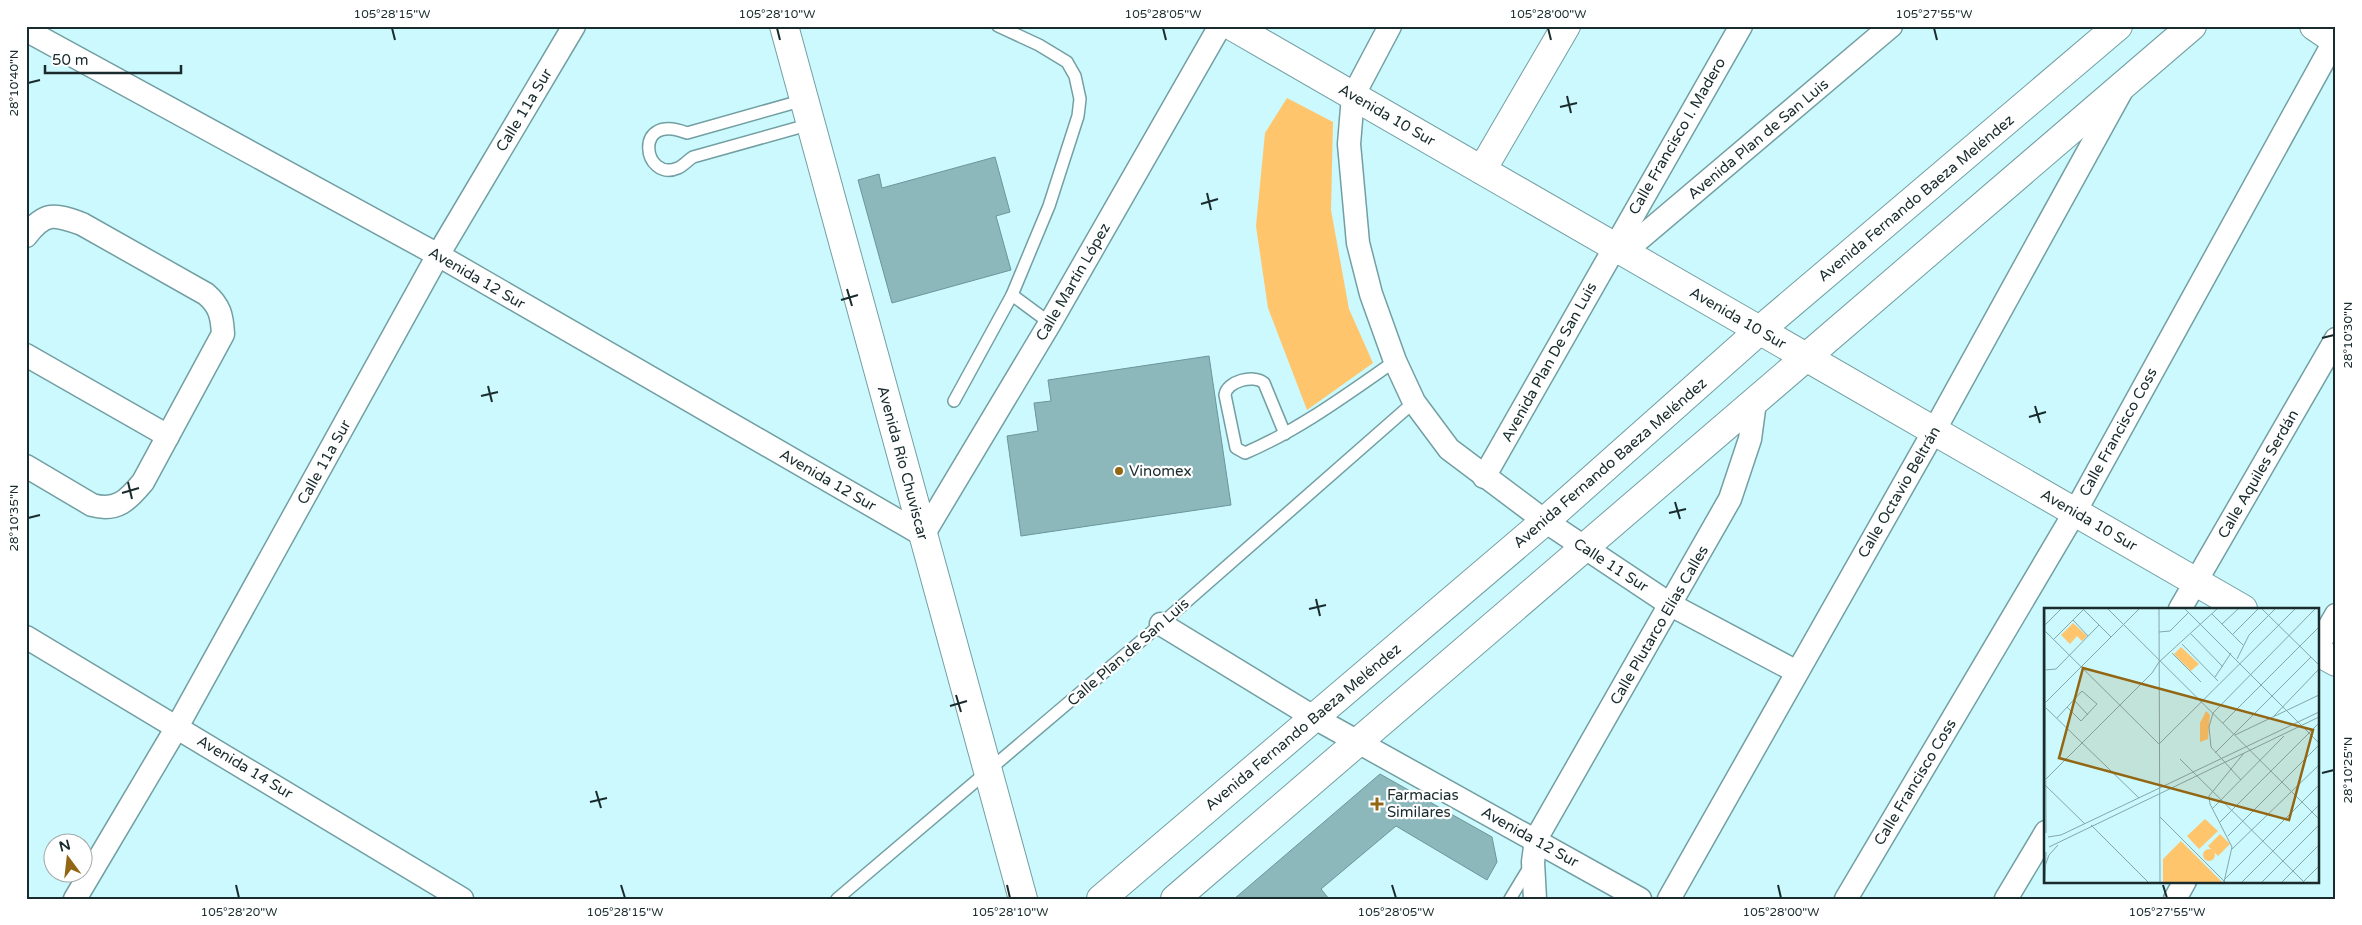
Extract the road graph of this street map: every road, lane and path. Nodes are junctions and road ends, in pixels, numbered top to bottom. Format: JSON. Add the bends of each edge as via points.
{"nodes":[{"id":1,"x":574,"y":26,"type":"edge"},
{"id":2,"x":784,"y":26,"type":"edge"},
{"id":3,"x":998,"y":26,"type":"edge"},
{"id":4,"x":1220,"y":26,"type":"edge"},
{"id":5,"x":1232,"y":26,"type":"edge"},
{"id":6,"x":1390,"y":26,"type":"edge"},
{"id":7,"x":1566,"y":26,"type":"edge"},
{"id":8,"x":1741,"y":26,"type":"edge"},
{"id":9,"x":1891,"y":26,"type":"edge"},
{"id":10,"x":2118,"y":26,"type":"edge"},
{"id":11,"x":2192,"y":26,"type":"edge"},
{"id":12,"x":26,"y":30,"type":"edge"},
{"id":13,"x":2330,"y":36,"type":"edge"},
{"id":14,"x":2126,"y":83,"type":"junction"},
{"id":15,"x":1354,"y":96,"type":"junction"},
{"id":16,"x":808,"y":112,"type":"junction"},
{"id":17,"x":1482,"y":170,"type":"junction"},
{"id":18,"x":26,"y":236,"type":"edge"},
{"id":19,"x":1619,"y":249,"type":"junction"},
{"id":20,"x":438,"y":255,"type":"junction"},
{"id":21,"x":1012,"y":295,"type":"junction"},
{"id":22,"x":1050,"y":323,"type":"junction"},
{"id":23,"x":1760,"y":330,"type":"junction"},
{"id":24,"x":2336,"y":339,"type":"edge"},
{"id":25,"x":26,"y":355,"type":"edge"},
{"id":26,"x":1806,"y":357,"type":"junction"},
{"id":27,"x":1395,"y":361,"type":"junction"},
{"id":28,"x":954,"y":401,"type":"dead end"},
{"id":29,"x":1414,"y":402,"type":"junction"},
{"id":30,"x":1754,"y":402,"type":"junction"},
{"id":31,"x":1934,"y":431,"type":"junction"},
{"id":32,"x":1285,"y":434,"type":"junction"},
{"id":33,"x":168,"y":436,"type":"junction"},
{"id":34,"x":26,"y":466,"type":"edge"},
{"id":35,"x":1484,"y":478,"type":"junction"},
{"id":36,"x":2075,"y":512,"type":"junction"},
{"id":37,"x":1544,"y":521,"type":"junction"},
{"id":38,"x":923,"y":535,"type":"junction"},
{"id":39,"x":1584,"y":548,"type":"junction"},
{"id":40,"x":2196,"y":581,"type":"junction"},
{"id":41,"x":1671,"y":605,"type":"junction"},
{"id":42,"x":2181,"y":608,"type":"edge"},
{"id":43,"x":2242,"y":608,"type":"edge"},
{"id":44,"x":2336,"y":616,"type":"edge"},
{"id":45,"x":1161,"y":624,"type":"junction"},
{"id":46,"x":26,"y":637,"type":"edge"},
{"id":47,"x":2320,"y":643,"type":"edge"},
{"id":48,"x":2320,"y":653,"type":"edge"},
{"id":49,"x":2336,"y":662,"type":"edge"},
{"id":50,"x":1797,"y":672,"type":"junction"},
{"id":51,"x":1315,"y":718,"type":"junction"},
{"id":52,"x":177,"y":726,"type":"junction"},
{"id":53,"x":1358,"y":741,"type":"junction"},
{"id":54,"x":988,"y":772,"type":"junction"},
{"id":55,"x":2044,"y":835,"type":"edge"},
{"id":56,"x":1536,"y":839,"type":"junction"},
{"id":57,"x":1533,"y":862,"type":"junction"},
{"id":58,"x":2184,"y":882,"type":"edge"},
{"id":59,"x":75,"y":899,"type":"edge"},
{"id":60,"x":462,"y":899,"type":"edge"},
{"id":61,"x":837,"y":899,"type":"edge"},
{"id":62,"x":1023,"y":899,"type":"edge"},
{"id":63,"x":1101,"y":899,"type":"edge"},
{"id":64,"x":1175,"y":899,"type":"edge"},
{"id":65,"x":1510,"y":899,"type":"edge"},
{"id":66,"x":1535,"y":899,"type":"edge"},
{"id":67,"x":1640,"y":899,"type":"edge"},
{"id":68,"x":1669,"y":899,"type":"edge"},
{"id":69,"x":1846,"y":899,"type":"edge"},
{"id":70,"x":2006,"y":899,"type":"edge"},
{"id":71,"x":2175,"y":899,"type":"edge"}],
"edges":[{"from":1,"to":20,"type":"street","name":"Calle 11a Sur"},
{"from":2,"to":16,"type":"main road","name":"Avenida Río Chuviscar"},
{"from":3,"to":21,"type":"lane","via":[[1067,62],[1075,76],[1080,99],[1078,116],[1049,206]]},
{"from":4,"to":22,"type":"street","name":"Calle Martín López"},
{"from":5,"to":15,"type":"main road","name":"Avenida 10 Sur"},
{"from":6,"to":15,"type":"street"},
{"from":7,"to":17,"type":"main road"},
{"from":8,"to":19,"type":"street","name":"Calle Francisco I. Madero"},
{"from":9,"to":19,"type":"street","name":"Avenida Plan de San Luis"},
{"from":10,"to":23,"type":"main road","name":"Avenida Fernando Baeza Meléndez"},
{"from":11,"to":14,"type":"main road"},
{"from":12,"to":20,"type":"street","name":"Avenida 12 Sur"},
{"from":13,"to":36,"type":"street","name":"Calle Francisco Coss"},
{"from":14,"to":26,"type":"main road"},
{"from":14,"to":31,"type":"street","name":"Calle Octavio Beltrán"},
{"from":15,"to":17,"type":"main road","name":"Avenida 10 Sur"},
{"from":15,"to":27,"type":"street","name":"Calle 11 Sur","via":[[1349,144],[1358,243],[1371,294]]},
{"from":16,"to":16,"type":"lane","via":[[687,133],[664,128],[652,136],[649,156],[658,167],[672,170],[693,156]]},
{"from":16,"to":38,"type":"main road","name":"Avenida Río Chuviscar"},
{"from":17,"to":19,"type":"main road","name":"Avenida 10 Sur"},
{"from":18,"to":33,"type":"street","via":[[43,218],[60,216],[82,224],[215,301],[220,311],[223,334]]},
{"from":19,"to":23,"type":"main road","name":"Avenida 10 Sur"},
{"from":19,"to":35,"type":"street","name":"Avenida Plan De San Luis"},
{"from":20,"to":38,"type":"street","name":"Avenida 12 Sur"},
{"from":20,"to":52,"type":"street","name":"Calle 11a Sur"},
{"from":21,"to":22,"type":"lane"},
{"from":21,"to":28,"type":"lane"},
{"from":22,"to":38,"type":"street","name":"Calle Martín López"},
{"from":23,"to":26,"type":"main road","name":"Avenida 10 Sur"},
{"from":23,"to":37,"type":"main road","name":"Avenida Fernando Baeza Meléndez"},
{"from":24,"to":40,"type":"street","name":"Calle Aquiles Serdán"},
{"from":25,"to":33,"type":"street"},
{"from":26,"to":30,"type":"main road"},
{"from":26,"to":31,"type":"main road","name":"Avenida 10 Sur"},
{"from":27,"to":29,"type":"street","name":"Calle 11 Sur"},
{"from":27,"to":32,"type":"lane"},
{"from":29,"to":35,"type":"street","name":"Calle 11 Sur","via":[[1448,449]]},
{"from":29,"to":45,"type":"lane","name":"Calle Plan de San Luis"},
{"from":30,"to":39,"type":"main road"},
{"from":30,"to":41,"type":"street","name":"Calle Plutarco Elías Calles","via":[[1750,439],[1730,499]]},
{"from":31,"to":36,"type":"main road","name":"Avenida 10 Sur"},
{"from":31,"to":50,"type":"street","name":"Calle Octavio Beltrán"},
{"from":32,"to":32,"type":"lane","via":[[1245,453],[1239,450],[1224,395],[1229,385],[1255,378],[1264,383]]},
{"from":33,"to":34,"type":"street","via":[[143,482],[134,494],[115,507],[92,505]]},
{"from":35,"to":37,"type":"street","name":"Calle 11 Sur"},
{"from":36,"to":40,"type":"main road","name":"Avenida 10 Sur"},
{"from":36,"to":69,"type":"street","name":"Calle Francisco Coss"},
{"from":37,"to":39,"type":"street","name":"Calle 11 Sur"},
{"from":37,"to":51,"type":"main road","name":"Avenida Fernando Baeza Meléndez"},
{"from":38,"to":54,"type":"main road","name":"Avenida Río Chuviscar"},
{"from":39,"to":41,"type":"street","name":"Calle 11 Sur"},
{"from":39,"to":53,"type":"main road"},
{"from":40,"to":42,"type":"street","name":"Calle Aquiles Serdán"},
{"from":40,"to":43,"type":"main road","name":"Avenida 10 Sur"},
{"from":41,"to":50,"type":"street","name":"Calle 11 Sur"},
{"from":41,"to":56,"type":"street","name":"Calle Plutarco Elías Calles"},
{"from":44,"to":47,"type":"street"},
{"from":45,"to":51,"type":"street","name":"Avenida 12 Sur"},
{"from":45,"to":54,"type":"lane","name":"Calle Plan de San Luis"},
{"from":46,"to":52,"type":"street","name":"Avenida 14 Sur"},
{"from":48,"to":49,"type":"main road"},
{"from":50,"to":68,"type":"street","name":"Calle Octavio Beltrán"},
{"from":51,"to":53,"type":"street","name":"Avenida 12 Sur"},
{"from":51,"to":63,"type":"main road","name":"Avenida Fernando Baeza Meléndez"},
{"from":52,"to":59,"type":"street","name":"Calle 11a Sur"},
{"from":52,"to":60,"type":"street","name":"Avenida 14 Sur"},
{"from":53,"to":56,"type":"street","name":"Avenida 12 Sur"},
{"from":53,"to":64,"type":"main road"},
{"from":54,"to":61,"type":"lane","name":"Calle Plan de San Luis"},
{"from":54,"to":62,"type":"main road","name":"Avenida Río Chuviscar"},
{"from":55,"to":70,"type":"street"},
{"from":56,"to":57,"type":"street"},
{"from":56,"to":67,"type":"street","name":"Avenida 12 Sur"},
{"from":57,"to":65,"type":"lane"},
{"from":57,"to":66,"type":"street"},
{"from":58,"to":71,"type":"street"}]}
